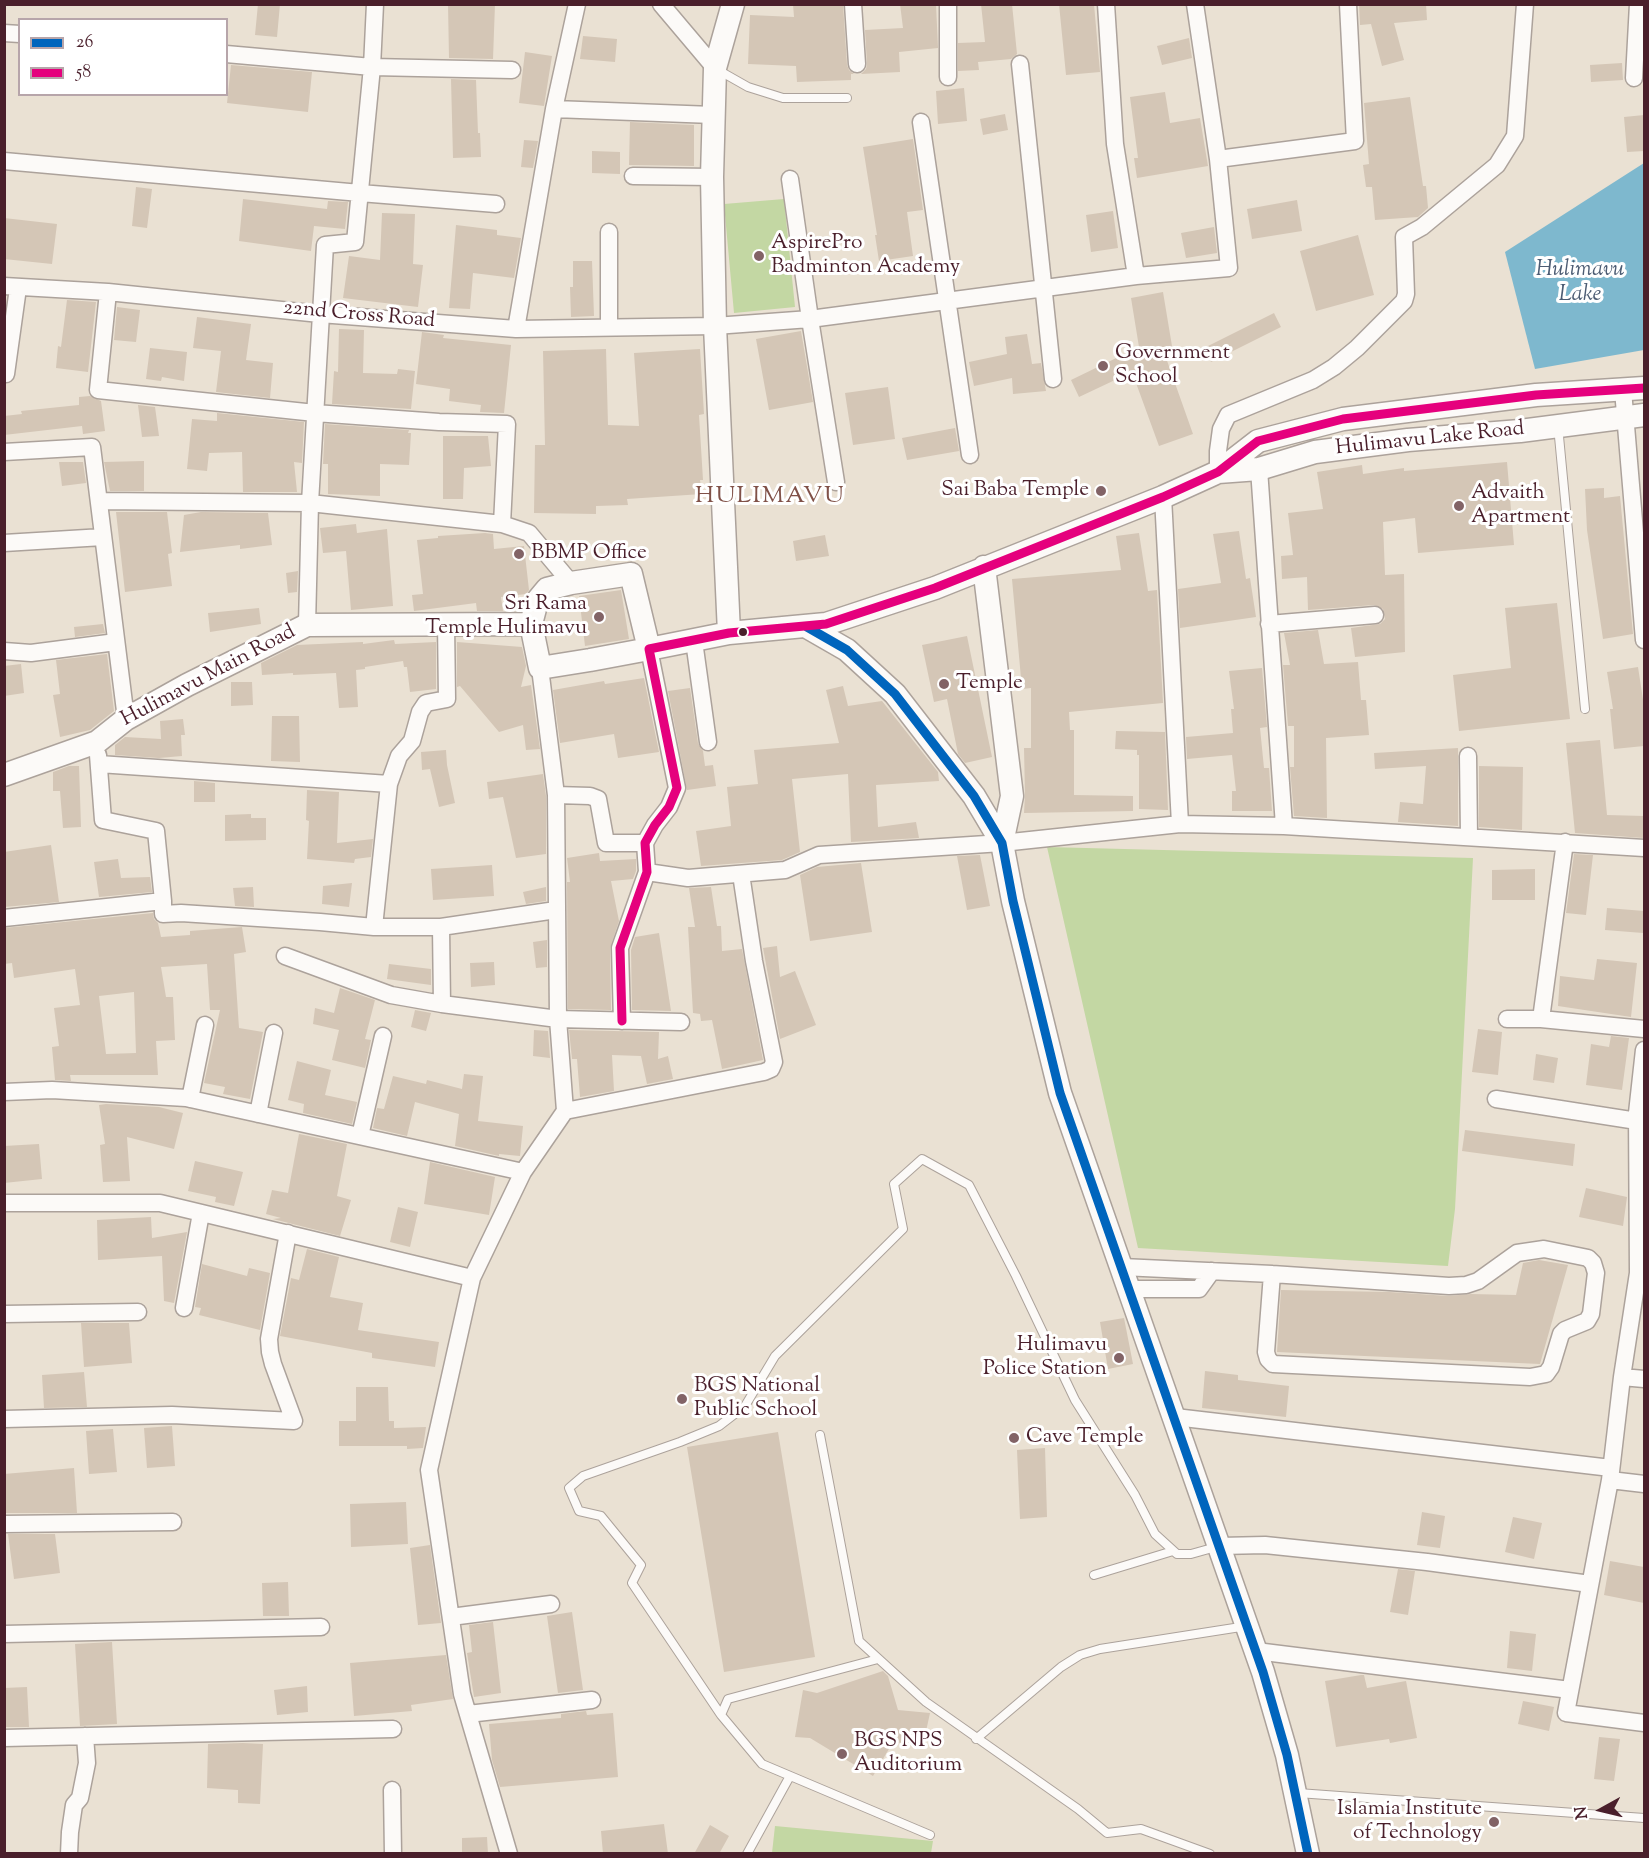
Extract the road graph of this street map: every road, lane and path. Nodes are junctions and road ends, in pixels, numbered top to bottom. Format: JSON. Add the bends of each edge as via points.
{"nodes":[{"id":1,"x":375,"y":4,"type":"edge"},
{"id":2,"x":577,"y":4,"type":"edge"},
{"id":3,"x":661,"y":4,"type":"edge"},
{"id":4,"x":733,"y":4,"type":"edge"},
{"id":5,"x":853,"y":4,"type":"edge"},
{"id":6,"x":948,"y":4,"type":"edge"},
{"id":7,"x":1106,"y":4,"type":"edge"},
{"id":8,"x":1195,"y":4,"type":"edge"},
{"id":9,"x":1348,"y":4,"type":"edge"},
{"id":10,"x":1525,"y":4,"type":"edge"},
{"id":11,"x":1638,"y":4,"type":"edge"},
{"id":12,"x":228,"y":54,"type":"edge"},
{"id":13,"x":856,"y":64,"type":"dead end"},
{"id":14,"x":1020,"y":64,"type":"dead end"},
{"id":15,"x":372,"y":67,"type":"junction"},
{"id":16,"x":715,"y":68,"type":"junction"},
{"id":17,"x":512,"y":70,"type":"dead end"},
{"id":18,"x":948,"y":77,"type":"dead end"},
{"id":19,"x":1634,"y":78,"type":"dead end"},
{"id":20,"x":847,"y":98,"type":"dead end"},
{"id":21,"x":554,"y":109,"type":"junction"},
{"id":22,"x":713,"y":115,"type":"junction"},
{"id":23,"x":921,"y":122,"type":"dead end"},
{"id":24,"x":1218,"y":159,"type":"junction"},
{"id":25,"x":4,"y":161,"type":"edge"},
{"id":26,"x":633,"y":177,"type":"dead end"},
{"id":27,"x":712,"y":177,"type":"junction"},
{"id":28,"x":790,"y":180,"type":"dead end"},
{"id":29,"x":360,"y":193,"type":"junction"},
{"id":30,"x":496,"y":204,"type":"dead end"},
{"id":31,"x":609,"y":232,"type":"dead end"},
{"id":32,"x":1137,"y":276,"type":"junction"},
{"id":33,"x":11,"y":287,"type":"edge"},
{"id":34,"x":1043,"y":289,"type":"junction"},
{"id":35,"x":108,"y":292,"type":"junction"},
{"id":36,"x":947,"y":302,"type":"junction"},
{"id":37,"x":320,"y":314,"type":"junction"},
{"id":38,"x":810,"y":319,"type":"junction"},
{"id":39,"x":715,"y":326,"type":"junction"},
{"id":40,"x":609,"y":327,"type":"junction"},
{"id":41,"x":516,"y":329,"type":"junction"},
{"id":42,"x":6,"y":374,"type":"edge"},
{"id":43,"x":1053,"y":379,"type":"dead end"},
{"id":44,"x":1634,"y":389,"type":"edge"},
{"id":45,"x":315,"y":413,"type":"junction"},
{"id":46,"x":1635,"y":416,"type":"edge"},
{"id":47,"x":1558,"y":426,"type":"junction"},
{"id":48,"x":4,"y":452,"type":"edge"},
{"id":49,"x":970,"y":455,"type":"dead end"},
{"id":50,"x":1259,"y":469,"type":"junction"},
{"id":51,"x":1218,"y":472,"type":"junction"},
{"id":52,"x":836,"y":482,"type":"dead end"},
{"id":53,"x":1163,"y":497,"type":"junction"},
{"id":54,"x":99,"y":501,"type":"junction"},
{"id":55,"x":310,"y":503,"type":"junction"},
{"id":56,"x":502,"y":524,"type":"junction"},
{"id":57,"x":103,"y":537,"type":"junction"},
{"id":58,"x":4,"y":543,"type":"edge"},
{"id":59,"x":984,"y":567,"type":"junction"},
{"id":60,"x":571,"y":583,"type":"junction"},
{"id":61,"x":1375,"y":615,"type":"dead end"},
{"id":62,"x":446,"y":623,"type":"junction"},
{"id":63,"x":531,"y":624,"type":"junction"},
{"id":64,"x":1269,"y":624,"type":"junction"},
{"id":65,"x":307,"y":625,"type":"junction"},
{"id":66,"x":807,"y":627,"type":"junction"},
{"id":67,"x":729,"y":633,"type":"junction"},
{"id":68,"x":1644,"y":640,"type":"edge"},
{"id":69,"x":694,"y":641,"type":"junction"},
{"id":70,"x":116,"y":642,"type":"junction"},
{"id":71,"x":649,"y":649,"type":"junction"},
{"id":72,"x":4,"y":651,"type":"edge"},
{"id":73,"x":540,"y":668,"type":"junction"},
{"id":74,"x":1586,"y":709,"type":"dead end"},
{"id":75,"x":126,"y":719,"type":"junction"},
{"id":76,"x":708,"y":742,"type":"dead end"},
{"id":77,"x":98,"y":753,"type":"junction"},
{"id":78,"x":1468,"y":756,"type":"dead end"},
{"id":79,"x":4,"y":775,"type":"edge"},
{"id":80,"x":388,"y":784,"type":"junction"},
{"id":81,"x":556,"y":795,"type":"junction"},
{"id":82,"x":1180,"y":824,"type":"junction"},
{"id":83,"x":1284,"y":826,"type":"junction"},
{"id":84,"x":1469,"y":836,"type":"junction"},
{"id":85,"x":1565,"y":842,"type":"junction"},
{"id":86,"x":645,"y":843,"type":"junction"},
{"id":87,"x":1002,"y":843,"type":"junction"},
{"id":88,"x":1644,"y":848,"type":"edge"},
{"id":89,"x":647,"y":872,"type":"junction"},
{"id":90,"x":741,"y":874,"type":"junction"},
{"id":91,"x":162,"y":901,"type":"junction"},
{"id":92,"x":556,"y":910,"type":"junction"},
{"id":93,"x":4,"y":918,"type":"edge"},
{"id":94,"x":374,"y":927,"type":"junction"},
{"id":95,"x":441,"y":927,"type":"junction"},
{"id":96,"x":285,"y":956,"type":"dead end"},
{"id":97,"x":442,"y":1004,"type":"junction"},
{"id":98,"x":558,"y":1019,"type":"junction"},
{"id":99,"x":1507,"y":1019,"type":"dead end"},
{"id":100,"x":1541,"y":1019,"type":"junction"},
{"id":101,"x":622,"y":1021,"type":"junction"},
{"id":102,"x":681,"y":1022,"type":"dead end"},
{"id":103,"x":205,"y":1025,"type":"dead end"},
{"id":104,"x":1644,"y":1029,"type":"edge"},
{"id":105,"x":274,"y":1034,"type":"dead end"},
{"id":106,"x":383,"y":1036,"type":"dead end"},
{"id":107,"x":1644,"y":1050,"type":"edge"},
{"id":108,"x":4,"y":1092,"type":"edge"},
{"id":109,"x":190,"y":1099,"type":"junction"},
{"id":110,"x":1496,"y":1099,"type":"dead end"},
{"id":111,"x":565,"y":1112,"type":"junction"},
{"id":112,"x":258,"y":1114,"type":"junction"},
{"id":113,"x":1637,"y":1121,"type":"junction"},
{"id":114,"x":360,"y":1136,"type":"junction"},
{"id":115,"x":523,"y":1172,"type":"junction"},
{"id":116,"x":4,"y":1203,"type":"edge"},
{"id":117,"x":201,"y":1213,"type":"junction"},
{"id":118,"x":288,"y":1233,"type":"junction"},
{"id":119,"x":1122,"y":1267,"type":"junction"},
{"id":120,"x":1212,"y":1271,"type":"junction"},
{"id":121,"x":1641,"y":1271,"type":"edge"},
{"id":122,"x":1272,"y":1274,"type":"junction"},
{"id":123,"x":472,"y":1278,"type":"junction"},
{"id":124,"x":1130,"y":1289,"type":"junction"},
{"id":125,"x":184,"y":1308,"type":"dead end"},
{"id":126,"x":138,"y":1312,"type":"dead end"},
{"id":127,"x":4,"y":1314,"type":"edge"},
{"id":128,"x":1622,"y":1377,"type":"junction"},
{"id":129,"x":1644,"y":1379,"type":"edge"},
{"id":130,"x":1175,"y":1417,"type":"junction"},
{"id":131,"x":4,"y":1419,"type":"edge"},
{"id":132,"x":820,"y":1435,"type":"dead end"},
{"id":133,"x":1610,"y":1474,"type":"junction"},
{"id":134,"x":1644,"y":1484,"type":"edge"},
{"id":135,"x":173,"y":1522,"type":"dead end"},
{"id":136,"x":4,"y":1524,"type":"edge"},
{"id":137,"x":1220,"y":1546,"type":"junction"},
{"id":138,"x":1173,"y":1551,"type":"junction"},
{"id":139,"x":1094,"y":1575,"type":"dead end"},
{"id":140,"x":1590,"y":1584,"type":"junction"},
{"id":141,"x":551,"y":1604,"type":"dead end"},
{"id":142,"x":451,"y":1617,"type":"junction"},
{"id":143,"x":1247,"y":1626,"type":"junction"},
{"id":144,"x":321,"y":1627,"type":"dead end"},
{"id":145,"x":4,"y":1634,"type":"edge"},
{"id":146,"x":1256,"y":1650,"type":"junction"},
{"id":147,"x":878,"y":1659,"type":"junction"},
{"id":148,"x":1570,"y":1690,"type":"junction"},
{"id":149,"x":592,"y":1700,"type":"dead end"},
{"id":150,"x":468,"y":1714,"type":"junction"},
{"id":151,"x":721,"y":1715,"type":"junction"},
{"id":152,"x":1644,"y":1723,"type":"edge"},
{"id":153,"x":393,"y":1729,"type":"dead end"},
{"id":154,"x":85,"y":1736,"type":"junction"},
{"id":155,"x":4,"y":1738,"type":"edge"},
{"id":156,"x":976,"y":1739,"type":"junction"},
{"id":157,"x":789,"y":1776,"type":"junction"},
{"id":158,"x":392,"y":1790,"type":"dead end"},
{"id":159,"x":1295,"y":1792,"type":"junction"},
{"id":160,"x":1644,"y":1818,"type":"edge"},
{"id":161,"x":930,"y":1835,"type":"dead end"},
{"id":162,"x":69,"y":1854,"type":"edge"},
{"id":163,"x":393,"y":1854,"type":"edge"},
{"id":164,"x":509,"y":1854,"type":"edge"},
{"id":165,"x":747,"y":1854,"type":"edge"},
{"id":166,"x":1210,"y":1854,"type":"edge"},
{"id":167,"x":1308,"y":1854,"type":"edge"}],
"edges":[{"from":1,"to":15,"type":"street"},
{"from":2,"to":21,"type":"street"},
{"from":3,"to":16,"type":"street"},
{"from":4,"to":16,"type":"main road"},
{"from":5,"to":13,"type":"street"},
{"from":6,"to":18,"type":"street"},
{"from":7,"to":32,"type":"street","via":[[1115,144]]},
{"from":8,"to":24,"type":"street"},
{"from":9,"to":24,"type":"street","via":[[1355,141]]},
{"from":10,"to":51,"type":"street","via":[[1515,136],[1497,165],[1422,227],[1404,237],[1404,301],[1356,348],[1313,380],[1228,415],[1221,429]]},
{"from":11,"to":19,"type":"street"},
{"from":12,"to":15,"type":"street"},
{"from":14,"to":34,"type":"street"},
{"from":15,"to":17,"type":"street"},
{"from":15,"to":29,"type":"street"},
{"from":16,"to":20,"type":"lane","via":[[748,87],[783,98]]},
{"from":16,"to":22,"type":"main road"},
{"from":21,"to":22,"type":"street"},
{"from":21,"to":41,"type":"street"},
{"from":22,"to":27,"type":"main road"},
{"from":23,"to":36,"type":"street"},
{"from":24,"to":32,"type":"street","name":"22nd Cross Road","via":[[1229,268]]},
{"from":25,"to":29,"type":"street"},
{"from":26,"to":27,"type":"street"},
{"from":27,"to":39,"type":"main road"},
{"from":28,"to":38,"type":"street"},
{"from":29,"to":30,"type":"street"},
{"from":29,"to":37,"type":"street","via":[[355,242],[325,245]]},
{"from":31,"to":40,"type":"street"},
{"from":32,"to":34,"type":"street","name":"22nd Cross Road"},
{"from":33,"to":35,"type":"street","name":"22nd Cross Road"},
{"from":33,"to":42,"type":"street"},
{"from":34,"to":36,"type":"street","name":"22nd Cross Road"},
{"from":34,"to":43,"type":"street"},
{"from":35,"to":37,"type":"street","name":"22nd Cross Road"},
{"from":35,"to":45,"type":"street","via":[[98,390]]},
{"from":36,"to":38,"type":"street","name":"22nd Cross Road"},
{"from":36,"to":49,"type":"street"},
{"from":37,"to":41,"type":"street","name":"22nd Cross Road"},
{"from":37,"to":45,"type":"street"},
{"from":38,"to":39,"type":"street","name":"22nd Cross Road"},
{"from":38,"to":52,"type":"street"},
{"from":39,"to":40,"type":"street","name":"22nd Cross Road"},
{"from":39,"to":67,"type":"main road"},
{"from":40,"to":41,"type":"street","name":"22nd Cross Road"},
{"from":44,"to":46,"type":"street"},
{"from":44,"to":51,"type":"main road","name":"Hulimavu Lake Road","via":[[1536,395],[1343,419],[1258,441]]},
{"from":45,"to":55,"type":"street"},
{"from":45,"to":56,"type":"street","via":[[507,424]]},
{"from":46,"to":47,"type":"main road","name":"Hulimavu Lake Road"},
{"from":46,"to":68,"type":"street"},
{"from":47,"to":50,"type":"main road","name":"Hulimavu Lake Road","via":[[1315,452]]},
{"from":47,"to":74,"type":"lane"},
{"from":48,"to":54,"type":"street","via":[[92,447]]},
{"from":50,"to":51,"type":"main road","name":"Hulimavu Lake Road"},
{"from":50,"to":64,"type":"street"},
{"from":51,"to":53,"type":"main road","name":"Hulimavu Lake Road"},
{"from":53,"to":59,"type":"main road","name":"Hulimavu Lake Road"},
{"from":53,"to":82,"type":"street"},
{"from":54,"to":55,"type":"street"},
{"from":54,"to":57,"type":"street"},
{"from":55,"to":56,"type":"street"},
{"from":55,"to":65,"type":"street"},
{"from":56,"to":60,"type":"street","via":[[529,533]]},
{"from":57,"to":58,"type":"street"},
{"from":57,"to":70,"type":"street"},
{"from":59,"to":66,"type":"main road","name":"Hulimavu Lake Road","via":[[935,588]]},
{"from":59,"to":87,"type":"main road","via":[[1012,796]]},
{"from":60,"to":63,"type":"main road","via":[[547,589],[537,601]]},
{"from":60,"to":71,"type":"main road","via":[[631,574]]},
{"from":61,"to":64,"type":"street"},
{"from":62,"to":63,"type":"main road","name":"Hulimavu Main Road"},
{"from":62,"to":65,"type":"main road","name":"Hulimavu Main Road"},
{"from":62,"to":80,"type":"street","via":[[447,699],[426,703],[412,741],[399,756]]},
{"from":63,"to":73,"type":"main road"},
{"from":64,"to":83,"type":"street"},
{"from":65,"to":75,"type":"main road","name":"Hulimavu Main Road"},
{"from":66,"to":67,"type":"main road","name":"Hulimavu Lake Road"},
{"from":66,"to":87,"type":"main road","via":[[847,650],[895,694],[974,796]]},
{"from":67,"to":69,"type":"main road"},
{"from":69,"to":71,"type":"main road"},
{"from":69,"to":76,"type":"street"},
{"from":70,"to":72,"type":"street","via":[[31,652]]},
{"from":70,"to":75,"type":"street"},
{"from":71,"to":73,"type":"main road"},
{"from":71,"to":86,"type":"street","via":[[677,788]]},
{"from":73,"to":81,"type":"street"},
{"from":75,"to":77,"type":"main road","name":"Hulimavu Main Road"},
{"from":77,"to":79,"type":"main road","name":"Hulimavu Main Road"},
{"from":77,"to":80,"type":"street"},
{"from":77,"to":91,"type":"street","via":[[103,820],[156,831]]},
{"from":78,"to":84,"type":"street"},
{"from":80,"to":94,"type":"street"},
{"from":81,"to":86,"type":"street","via":[[598,799],[606,843]]},
{"from":81,"to":92,"type":"street"},
{"from":82,"to":83,"type":"street"},
{"from":82,"to":87,"type":"street"},
{"from":83,"to":84,"type":"street"},
{"from":84,"to":85,"type":"street"},
{"from":85,"to":88,"type":"street"},
{"from":85,"to":100,"type":"street"},
{"from":86,"to":89,"type":"street"},
{"from":87,"to":90,"type":"street","via":[[819,855],[785,870]]},
{"from":87,"to":119,"type":"main road","via":[[1060,1093]]},
{"from":89,"to":90,"type":"street","via":[[688,878]]},
{"from":89,"to":101,"type":"street","via":[[621,948]]},
{"from":90,"to":111,"type":"street","via":[[774,1062],[771,1069]]},
{"from":91,"to":93,"type":"street"},
{"from":91,"to":94,"type":"street","via":[[163,914]]},
{"from":92,"to":95,"type":"street"},
{"from":92,"to":98,"type":"street"},
{"from":94,"to":95,"type":"street"},
{"from":95,"to":97,"type":"street"},
{"from":96,"to":97,"type":"street","via":[[391,995]]},
{"from":97,"to":98,"type":"street"},
{"from":98,"to":101,"type":"street"},
{"from":98,"to":111,"type":"street"},
{"from":99,"to":100,"type":"street"},
{"from":100,"to":104,"type":"street"},
{"from":101,"to":102,"type":"street"},
{"from":103,"to":109,"type":"street"},
{"from":105,"to":112,"type":"street"},
{"from":106,"to":114,"type":"street"},
{"from":107,"to":113,"type":"street"},
{"from":108,"to":109,"type":"street","via":[[52,1090]]},
{"from":109,"to":112,"type":"street"},
{"from":110,"to":113,"type":"street"},
{"from":111,"to":115,"type":"street"},
{"from":112,"to":114,"type":"street"},
{"from":113,"to":121,"type":"street"},
{"from":114,"to":115,"type":"street"},
{"from":115,"to":123,"type":"street"},
{"from":116,"to":117,"type":"street","via":[[160,1203]]},
{"from":117,"to":118,"type":"street"},
{"from":117,"to":125,"type":"street"},
{"from":118,"to":123,"type":"street"},
{"from":118,"to":131,"type":"street","via":[[269,1339],[273,1364],[294,1421],[172,1415]]},
{"from":119,"to":120,"type":"street"},
{"from":119,"to":124,"type":"main road"},
{"from":120,"to":122,"type":"street"},
{"from":120,"to":124,"type":"street","via":[[1199,1289]]},
{"from":121,"to":128,"type":"street"},
{"from":122,"to":122,"type":"street","via":[[1466,1285],[1517,1253],[1544,1249],[1588,1258],[1596,1273],[1587,1321],[1561,1334],[1546,1374],[1530,1377],[1273,1364],[1266,1352]]},
{"from":123,"to":142,"type":"street","via":[[429,1470]]},
{"from":124,"to":130,"type":"main road"},
{"from":126,"to":127,"type":"street"},
{"from":128,"to":129,"type":"street"},
{"from":128,"to":133,"type":"street"},
{"from":130,"to":133,"type":"street"},
{"from":130,"to":137,"type":"main road"},
{"from":132,"to":147,"type":"lane","via":[[859,1641]]},
{"from":133,"to":134,"type":"street"},
{"from":133,"to":140,"type":"street"},
{"from":135,"to":136,"type":"street"},
{"from":137,"to":138,"type":"lane","via":[[1191,1554]]},
{"from":137,"to":140,"type":"street","via":[[1265,1545]]},
{"from":137,"to":143,"type":"main road"},
{"from":138,"to":139,"type":"lane"},
{"from":138,"to":151,"type":"lane","via":[[1155,1534],[1075,1400],[969,1185],[922,1159],[894,1184],[903,1229],[775,1356],[745,1406],[718,1426],[584,1476],[569,1488],[579,1511],[601,1516],[641,1565],[632,1583]]},
{"from":140,"to":148,"type":"street"},
{"from":141,"to":142,"type":"street"},
{"from":142,"to":150,"type":"street"},
{"from":143,"to":146,"type":"main road"},
{"from":143,"to":156,"type":"lane","via":[[1080,1655]]},
{"from":144,"to":145,"type":"street"},
{"from":146,"to":148,"type":"street"},
{"from":146,"to":159,"type":"main road"},
{"from":147,"to":151,"type":"lane","via":[[728,1699]]},
{"from":147,"to":156,"type":"lane"},
{"from":148,"to":152,"type":"street","via":[[1566,1713]]},
{"from":149,"to":150,"type":"street"},
{"from":150,"to":164,"type":"street"},
{"from":151,"to":157,"type":"lane","via":[[762,1764]]},
{"from":153,"to":154,"type":"street"},
{"from":154,"to":155,"type":"street"},
{"from":154,"to":162,"type":"street","via":[[87,1763],[80,1798],[74,1805]]},
{"from":156,"to":166,"type":"lane","via":[[1107,1833],[1141,1830]]},
{"from":157,"to":161,"type":"lane"},
{"from":157,"to":165,"type":"lane"},
{"from":158,"to":163,"type":"street"},
{"from":159,"to":160,"type":"lane"},
{"from":159,"to":167,"type":"main road"}]}
